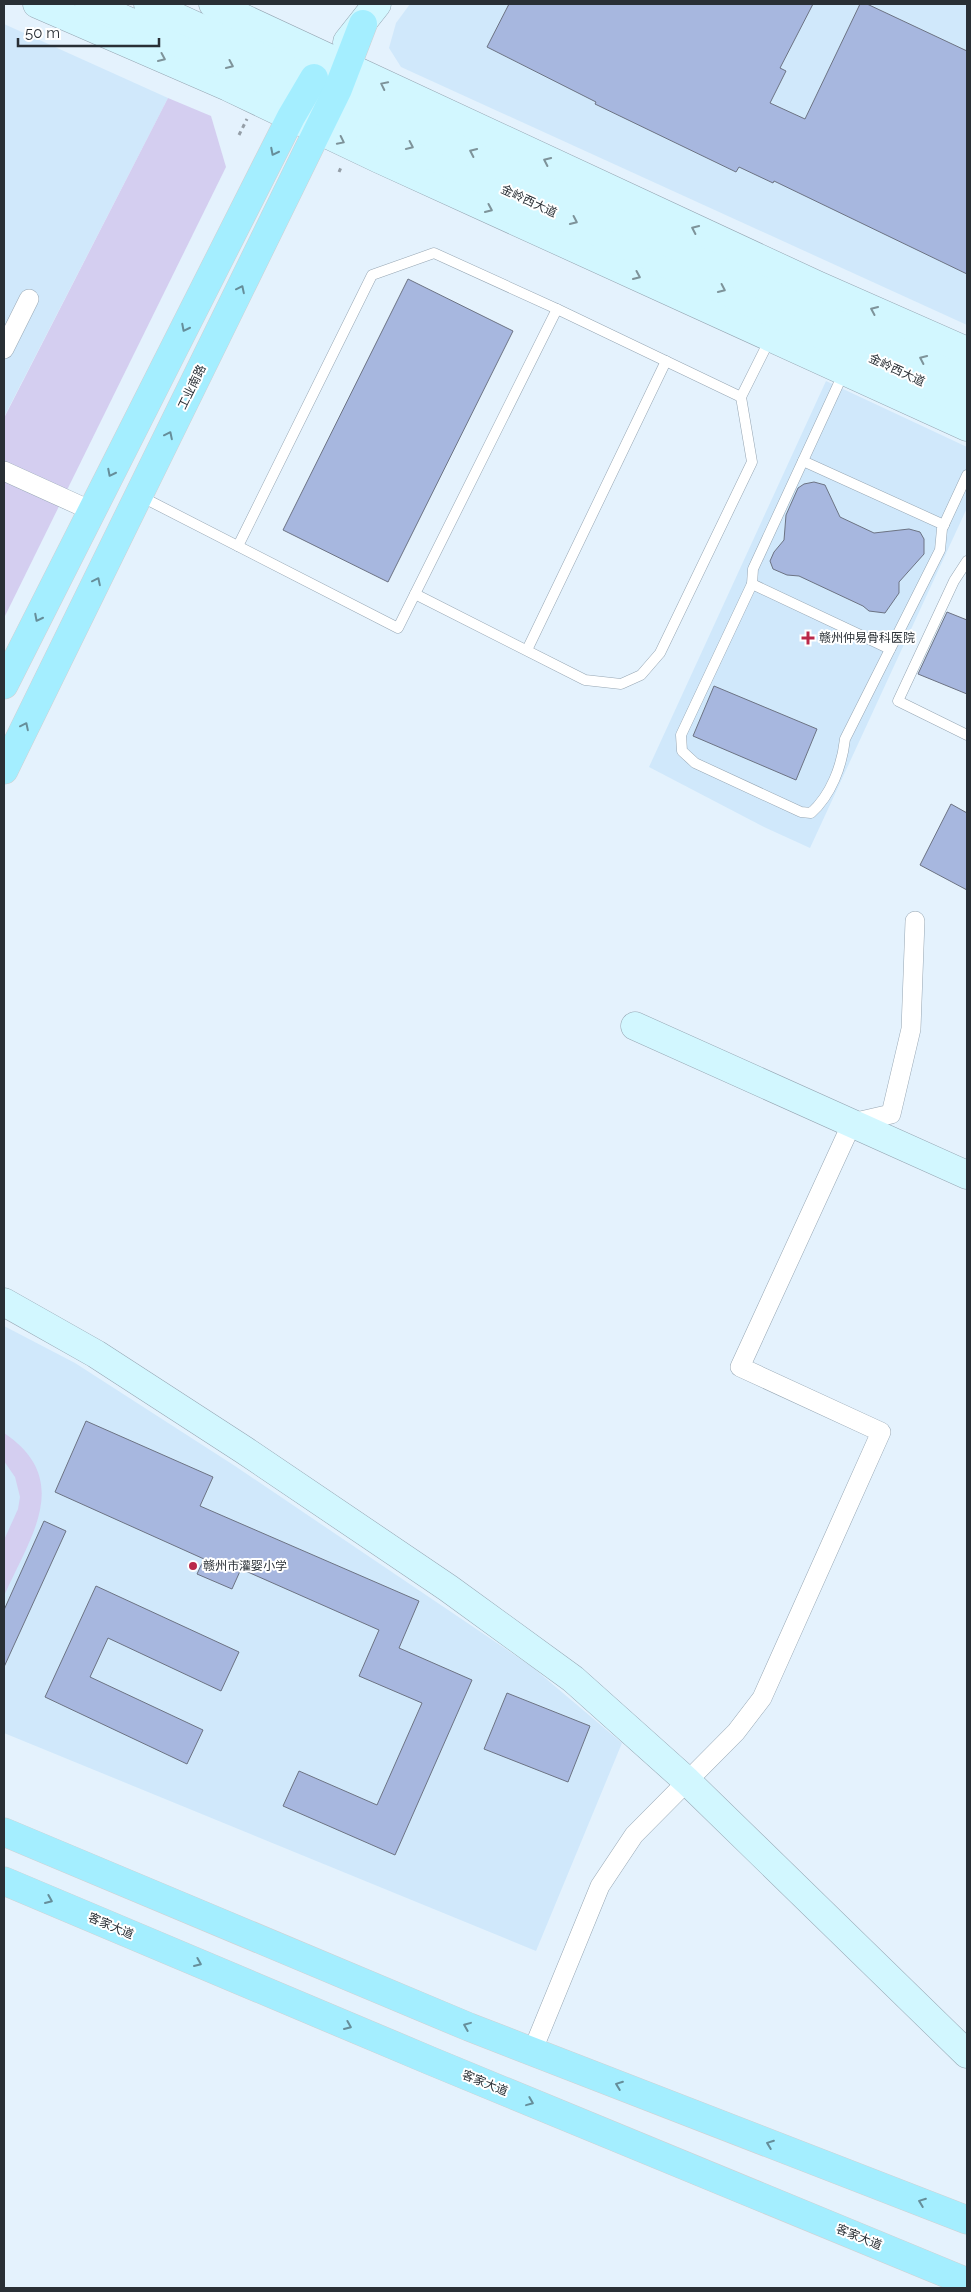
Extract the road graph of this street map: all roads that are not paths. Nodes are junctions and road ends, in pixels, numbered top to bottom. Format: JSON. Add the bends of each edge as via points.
{"nodes":[{"id":1,"x":37,"y":4,"type":"edge"},
{"id":2,"x":89,"y":4,"type":"edge"},
{"id":3,"x":148,"y":4,"type":"edge"},
{"id":4,"x":213,"y":4,"type":"edge"},
{"id":5,"x":370,"y":14,"type":"edge"},
{"id":6,"x":321,"y":93,"type":"junction"},
{"id":7,"x":29,"y":299,"type":"dead end"},
{"id":8,"x":557,"y":309,"type":"junction"},
{"id":9,"x":771,"y":337,"type":"junction"},
{"id":10,"x":4,"y":349,"type":"edge"},
{"id":11,"x":967,"y":351,"type":"edge"},
{"id":12,"x":666,"y":361,"type":"junction"},
{"id":13,"x":845,"y":371,"type":"junction"},
{"id":14,"x":967,"y":379,"type":"edge"},
{"id":15,"x":741,"y":397,"type":"junction"},
{"id":16,"x":967,"y":402,"type":"edge"},
{"id":17,"x":967,"y":426,"type":"edge"},
{"id":18,"x":803,"y":461,"type":"junction"},
{"id":19,"x":4,"y":471,"type":"edge"},
{"id":20,"x":967,"y":475,"type":"edge"},
{"id":21,"x":139,"y":495,"type":"junction"},
{"id":22,"x":92,"y":511,"type":"junction"},
{"id":23,"x":944,"y":525,"type":"junction"},
{"id":24,"x":238,"y":546,"type":"junction"},
{"id":25,"x":966,"y":566,"type":"edge"},
{"id":26,"x":752,"y":584,"type":"junction"},
{"id":27,"x":415,"y":594,"type":"junction"},
{"id":28,"x":890,"y":649,"type":"junction"},
{"id":29,"x":527,"y":650,"type":"junction"},
{"id":30,"x":4,"y":685,"type":"edge"},
{"id":31,"x":967,"y":735,"type":"edge"},
{"id":32,"x":4,"y":770,"type":"edge"},
{"id":33,"x":915,"y":921,"type":"dead end"},
{"id":34,"x":636,"y":1026,"type":"dead end"},
{"id":35,"x":852,"y":1123,"type":"junction"},
{"id":36,"x":967,"y":1175,"type":"edge"},
{"id":37,"x":4,"y":1302,"type":"edge"},
{"id":38,"x":687,"y":1781,"type":"junction"},
{"id":39,"x":4,"y":1832,"type":"edge"},
{"id":40,"x":4,"y":1881,"type":"edge"},
{"id":41,"x":532,"y":2052,"type":"junction"},
{"id":42,"x":967,"y":2054,"type":"edge"},
{"id":43,"x":967,"y":2220,"type":"edge"},
{"id":44,"x":967,"y":2282,"type":"edge"}],
"edges":[{"from":1,"to":6,"type":"street","one_way":true,"via":[[228,87]]},
{"from":2,"to":6,"type":"street","name":"金岭西大道","one_way":true},
{"from":3,"to":6,"type":"street","name":"金岭西大道"},
{"from":4,"to":6,"type":"street"},
{"from":5,"to":6,"type":"main road","name":"工业南路"},
{"from":6,"to":9,"type":"street","one_way":true},
{"from":11,"to":6,"type":"street","one_way":true,"via":[[817,285]]},
{"from":14,"to":6,"type":"street","name":"金岭西大道","one_way":true},
{"from":6,"to":16,"type":"street","name":"金岭西大道","one_way":true},
{"from":21,"to":6,"type":"main road","name":"工业南路","one_way":true,"via":[[302,164]]},
{"from":6,"to":22,"type":"main road","name":"工业南路","one_way":true},
{"from":7,"to":10,"type":"street"},
{"from":8,"to":12,"type":"lane"},
{"from":8,"to":24,"type":"lane","via":[[434,253],[372,275]]},
{"from":8,"to":27,"type":"lane"},
{"from":9,"to":13,"type":"street"},
{"from":9,"to":15,"type":"lane"},
{"from":12,"to":15,"type":"lane"},
{"from":12,"to":29,"type":"lane"},
{"from":13,"to":17,"type":"street"},
{"from":13,"to":18,"type":"lane"},
{"from":15,"to":29,"type":"lane","via":[[752,462],[660,653],[641,675],[621,684],[586,680]]},
{"from":18,"to":23,"type":"lane"},
{"from":18,"to":26,"type":"lane","via":[[753,569]]},
{"from":19,"to":22,"type":"street"},
{"from":20,"to":23,"type":"lane"},
{"from":21,"to":24,"type":"lane"},
{"from":32,"to":21,"type":"main road","name":"工业南路","one_way":true},
{"from":22,"to":30,"type":"main road","name":"工业南路","one_way":true},
{"from":23,"to":28,"type":"lane","via":[[940,550]]},
{"from":24,"to":27,"type":"lane","via":[[398,628]]},
{"from":25,"to":31,"type":"lane","via":[[954,580],[898,701]]},
{"from":26,"to":28,"type":"lane"},
{"from":26,"to":28,"type":"lane","via":[[682,735],[682,751],[695,763],[801,812],[811,813],[824,801],[844,756],[845,740]]},
{"from":27,"to":29,"type":"lane"},
{"from":33,"to":35,"type":"street","via":[[911,1029],[891,1114]]},
{"from":34,"to":35,"type":"street"},
{"from":35,"to":36,"type":"street"},
{"from":35,"to":38,"type":"street","via":[[740,1367],[881,1432],[762,1698],[736,1732]]},
{"from":37,"to":38,"type":"street","via":[[96,1354],[448,1588],[573,1679]]},
{"from":38,"to":41,"type":"street","via":[[634,1835],[600,1886]]},
{"from":38,"to":42,"type":"street"},
{"from":41,"to":39,"type":"main road","one_way":true},
{"from":40,"to":44,"type":"main road","name":"客家大道","one_way":true},
{"from":43,"to":41,"type":"main road","one_way":true}]}
